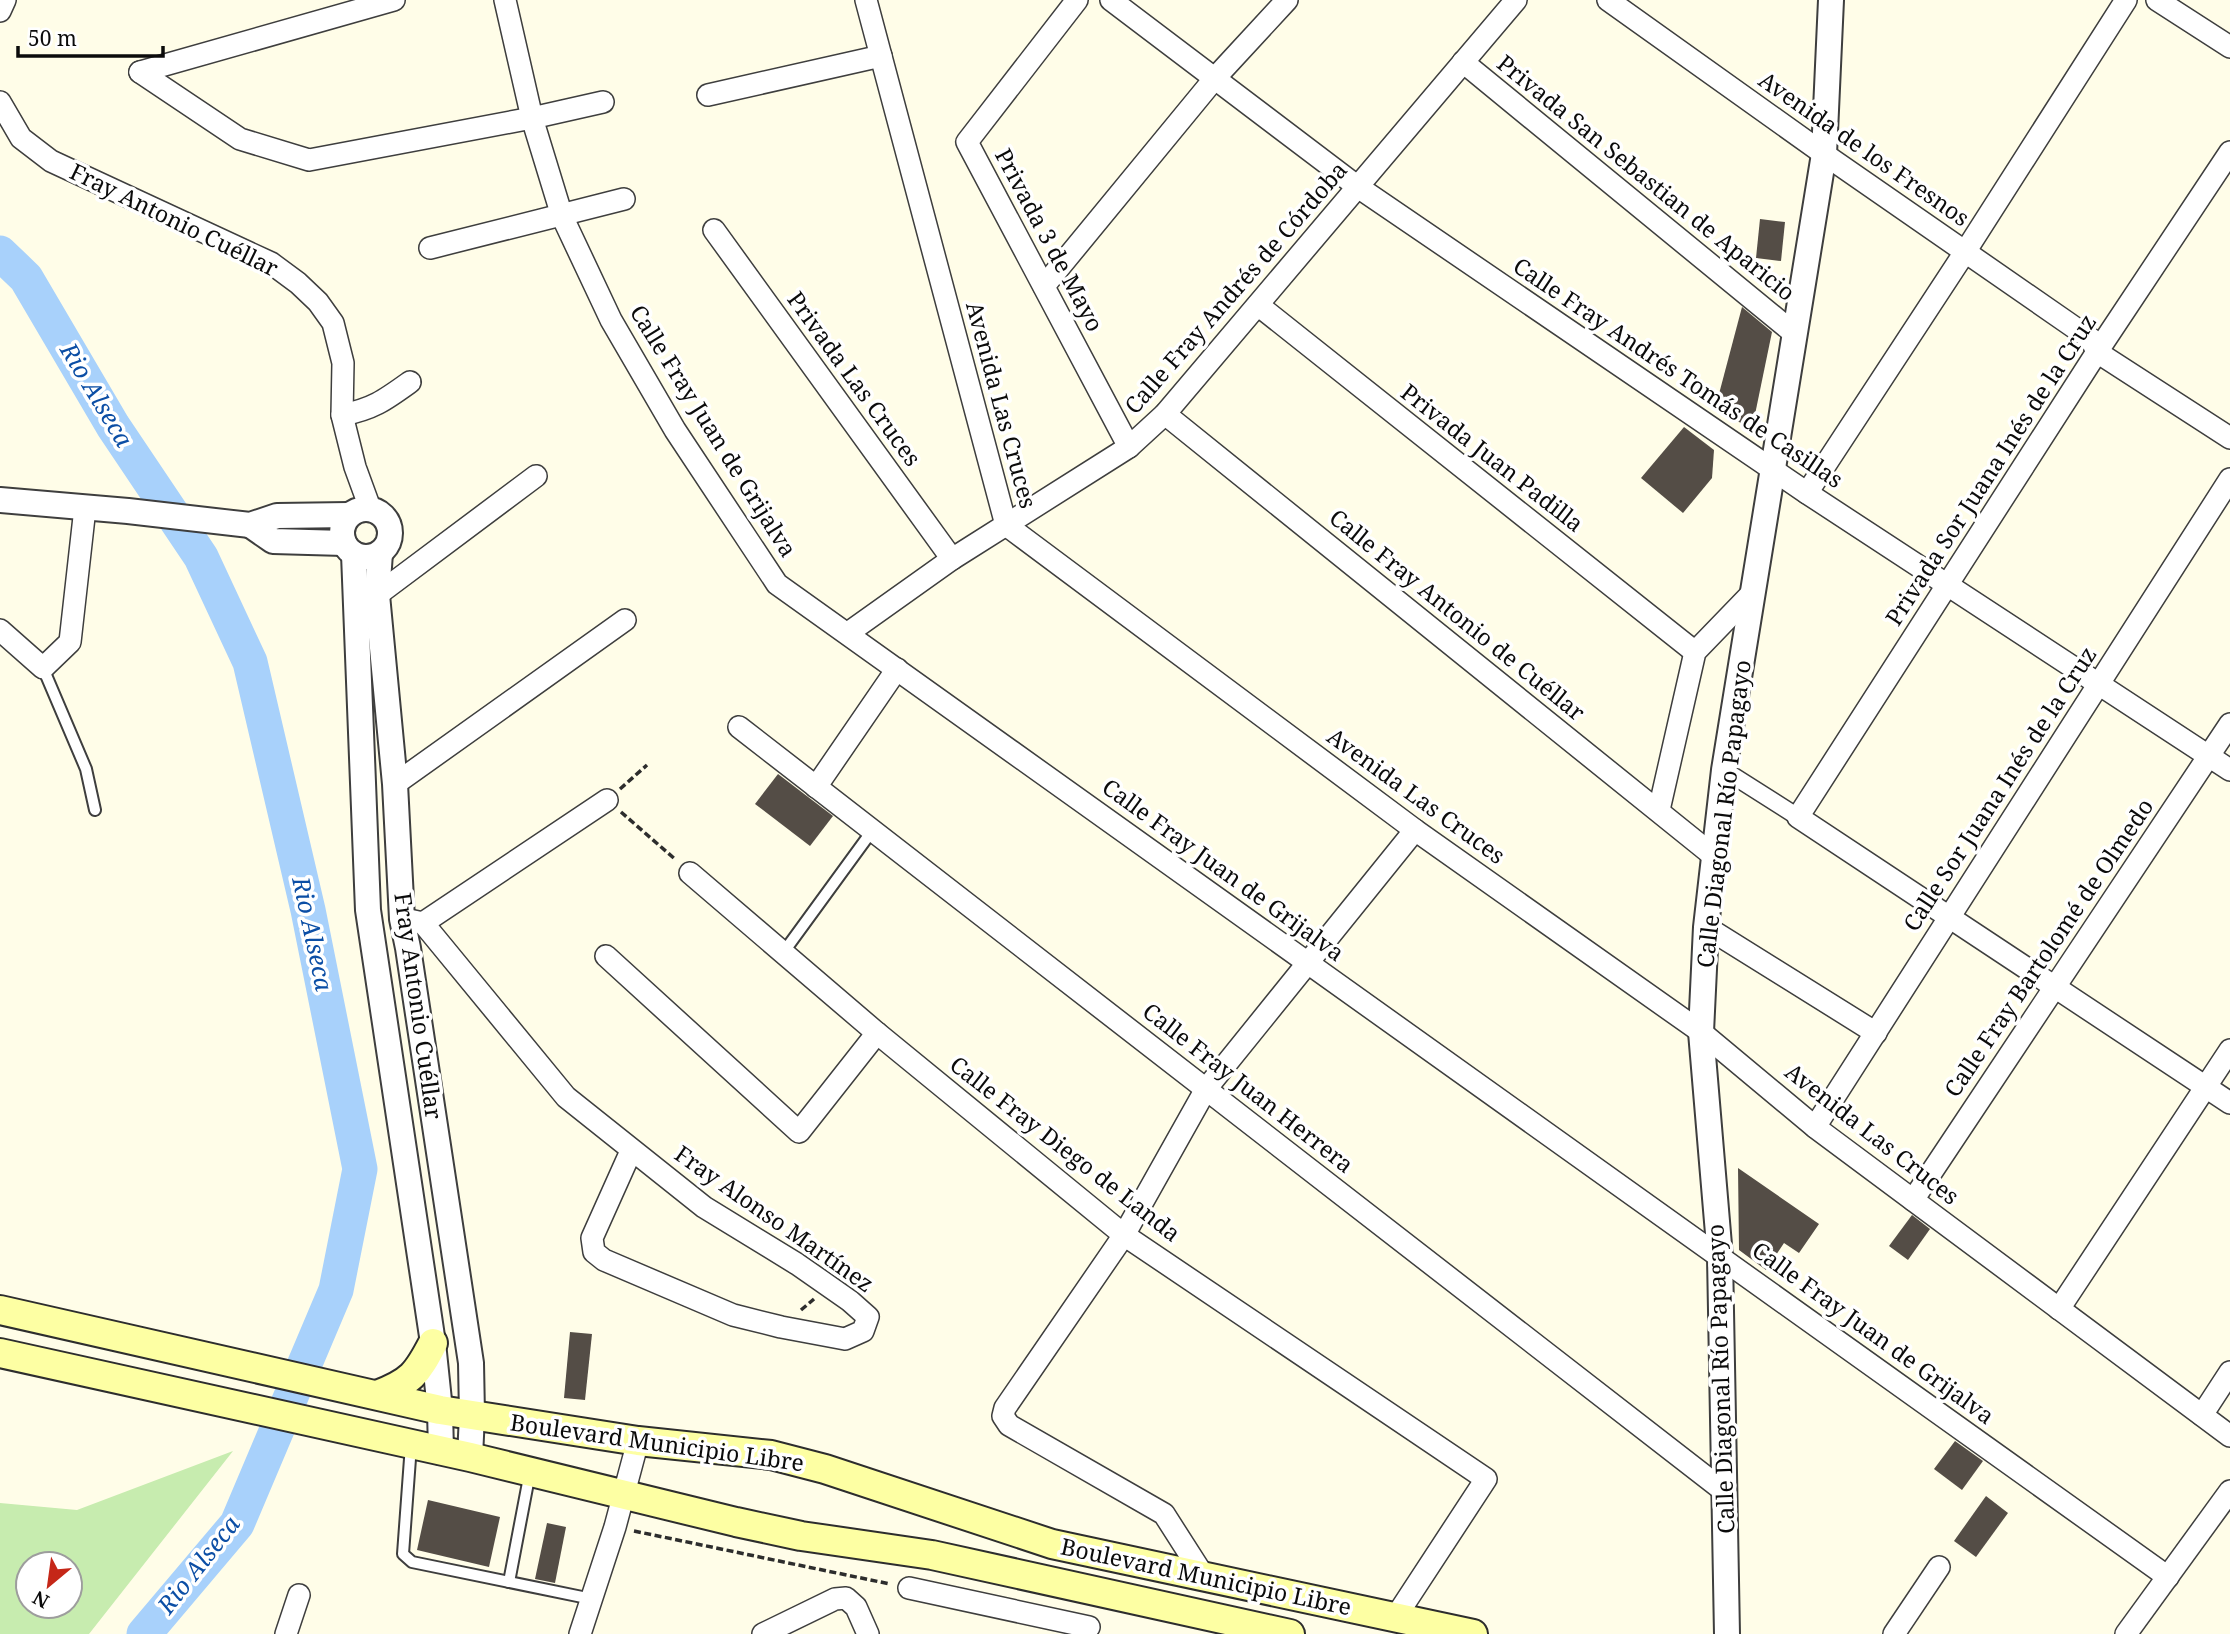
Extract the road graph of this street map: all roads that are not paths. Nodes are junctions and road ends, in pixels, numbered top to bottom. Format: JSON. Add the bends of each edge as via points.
{"nodes":[{"id":1,"x":5,"y":0,"type":"edge"},
{"id":2,"x":394,"y":0,"type":"edge"},
{"id":3,"x":505,"y":0,"type":"edge"},
{"id":4,"x":866,"y":0,"type":"edge"},
{"id":5,"x":1077,"y":0,"type":"edge"},
{"id":6,"x":1111,"y":0,"type":"edge"},
{"id":7,"x":1287,"y":0,"type":"edge"},
{"id":8,"x":1516,"y":0,"type":"edge"},
{"id":9,"x":1608,"y":0,"type":"edge"},
{"id":10,"x":1831,"y":0,"type":"edge"},
{"id":11,"x":2126,"y":0,"type":"edge"},
{"id":12,"x":2157,"y":0,"type":"edge"},
{"id":13,"x":0,"y":10,"type":"edge"},
{"id":14,"x":2230,"y":47,"type":"edge"},
{"id":15,"x":881,"y":56,"type":"junction"},
{"id":16,"x":1463,"y":62,"type":"junction"},
{"id":17,"x":1215,"y":78,"type":"junction"},
{"id":18,"x":708,"y":95,"type":"dead end"},
{"id":19,"x":0,"y":102,"type":"edge"},
{"id":20,"x":603,"y":102,"type":"dead end"},
{"id":21,"x":532,"y":118,"type":"junction"},
{"id":22,"x":2230,"y":152,"type":"edge"},
{"id":23,"x":1824,"y":155,"type":"junction"},
{"id":24,"x":1358,"y":187,"type":"junction"},
{"id":25,"x":624,"y":199,"type":"dead end"},
{"id":26,"x":562,"y":216,"type":"junction"},
{"id":27,"x":713,"y":230,"type":"dead end"},
{"id":28,"x":430,"y":248,"type":"dead end"},
{"id":29,"x":1965,"y":252,"type":"junction"},
{"id":30,"x":1044,"y":286,"type":"junction"},
{"id":31,"x":1258,"y":305,"type":"junction"},
{"id":32,"x":1795,"y":334,"type":"junction"},
{"id":33,"x":2098,"y":344,"type":"junction"},
{"id":34,"x":410,"y":382,"type":"dead end"},
{"id":35,"x":1165,"y":414,"type":"junction"},
{"id":36,"x":342,"y":415,"type":"junction"},
{"id":37,"x":2230,"y":422,"type":"edge"},
{"id":38,"x":2230,"y":438,"type":"edge"},
{"id":39,"x":1129,"y":447,"type":"junction"},
{"id":40,"x":1773,"y":470,"type":"junction"},
{"id":41,"x":536,"y":476,"type":"dead end"},
{"id":42,"x":2230,"y":479,"type":"edge"},
{"id":43,"x":1807,"y":493,"type":"junction"},
{"id":44,"x":0,"y":500,"type":"edge"},
{"id":45,"x":85,"y":508,"type":"junction"},
{"id":46,"x":359,"y":512,"type":"junction"},
{"id":47,"x":250,"y":525,"type":"junction"},
{"id":48,"x":1006,"y":525,"type":"junction"},
{"id":49,"x":349,"y":548,"type":"junction"},
{"id":50,"x":380,"y":553,"type":"junction"},
{"id":51,"x":951,"y":559,"type":"junction"},
{"id":52,"x":1949,"y":586,"type":"junction"},
{"id":53,"x":1753,"y":592,"type":"junction"},
{"id":54,"x":377,"y":595,"type":"junction"},
{"id":55,"x":625,"y":620,"type":"dead end"},
{"id":56,"x":0,"y":630,"type":"edge"},
{"id":57,"x":848,"y":633,"type":"junction"},
{"id":58,"x":1695,"y":652,"type":"junction"},
{"id":59,"x":43,"y":668,"type":"junction"},
{"id":60,"x":897,"y":669,"type":"junction"},
{"id":61,"x":2099,"y":684,"type":"junction"},
{"id":62,"x":2230,"y":724,"type":"edge"},
{"id":63,"x":739,"y":727,"type":"dead end"},
{"id":64,"x":2209,"y":756,"type":"junction"},
{"id":65,"x":1724,"y":770,"type":"junction"},
{"id":66,"x":2230,"y":770,"type":"edge"},
{"id":67,"x":395,"y":784,"type":"junction"},
{"id":68,"x":816,"y":787,"type":"junction"},
{"id":69,"x":607,"y":800,"type":"road end"},
{"id":70,"x":95,"y":810,"type":"dead end"},
{"id":71,"x":1659,"y":810,"type":"junction"},
{"id":72,"x":1798,"y":817,"type":"junction"},
{"id":73,"x":1415,"y":830,"type":"junction"},
{"id":74,"x":872,"y":831,"type":"junction"},
{"id":75,"x":1715,"y":858,"type":"junction"},
{"id":76,"x":690,"y":873,"type":"road end"},
{"id":77,"x":1949,"y":917,"type":"junction"},
{"id":78,"x":412,"y":921,"type":"junction"},
{"id":79,"x":1706,"y":927,"type":"junction"},
{"id":80,"x":783,"y":953,"type":"junction"},
{"id":81,"x":606,"y":956,"type":"dead end"},
{"id":82,"x":1307,"y":962,"type":"junction"},
{"id":83,"x":2055,"y":987,"type":"junction"},
{"id":84,"x":1701,"y":1032,"type":"junction"},
{"id":85,"x":877,"y":1033,"type":"junction"},
{"id":86,"x":1876,"y":1033,"type":"junction"},
{"id":87,"x":2230,"y":1050,"type":"edge"},
{"id":88,"x":2206,"y":1087,"type":"junction"},
{"id":89,"x":1206,"y":1089,"type":"junction"},
{"id":90,"x":2230,"y":1102,"type":"edge"},
{"id":91,"x":1815,"y":1127,"type":"junction"},
{"id":92,"x":631,"y":1151,"type":"junction"},
{"id":93,"x":1913,"y":1200,"type":"junction"},
{"id":94,"x":1124,"y":1235,"type":"junction"},
{"id":95,"x":1720,"y":1257,"type":"junction"},
{"id":96,"x":2059,"y":1309,"type":"junction"},
{"id":97,"x":0,"y":1310,"type":"edge"},
{"id":98,"x":433,"y":1343,"type":"junction"},
{"id":99,"x":0,"y":1353,"type":"edge"},
{"id":100,"x":2230,"y":1372,"type":"edge"},
{"id":101,"x":377,"y":1395,"type":"junction"},
{"id":102,"x":440,"y":1410,"type":"junction"},
{"id":103,"x":472,"y":1415,"type":"junction"},
{"id":104,"x":2202,"y":1415,"type":"junction"},
{"id":105,"x":2230,"y":1436,"type":"edge"},
{"id":106,"x":638,"y":1441,"type":"junction"},
{"id":107,"x":411,"y":1445,"type":"junction"},
{"id":108,"x":441,"y":1452,"type":"junction"},
{"id":109,"x":470,"y":1457,"type":"junction"},
{"id":110,"x":530,"y":1472,"type":"junction"},
{"id":111,"x":1724,"y":1491,"type":"junction"},
{"id":112,"x":2230,"y":1491,"type":"edge"},
{"id":113,"x":624,"y":1494,"type":"junction"},
{"id":114,"x":1939,"y":1567,"type":"dead end"},
{"id":115,"x":1203,"y":1575,"type":"junction"},
{"id":116,"x":2168,"y":1577,"type":"junction"},
{"id":117,"x":509,"y":1582,"type":"junction"},
{"id":118,"x":909,"y":1588,"type":"road end"},
{"id":119,"x":1102,"y":1592,"type":"junction"},
{"id":120,"x":299,"y":1595,"type":"dead end"},
{"id":121,"x":592,"y":1599,"type":"junction"},
{"id":122,"x":1395,"y":1618,"type":"junction"},
{"id":123,"x":1088,"y":1631,"type":"edge"},
{"id":124,"x":286,"y":1634,"type":"edge"},
{"id":125,"x":580,"y":1634,"type":"edge"},
{"id":126,"x":762,"y":1634,"type":"edge"},
{"id":127,"x":868,"y":1634,"type":"edge"},
{"id":128,"x":1290,"y":1634,"type":"edge"},
{"id":129,"x":1473,"y":1634,"type":"edge"},
{"id":130,"x":1727,"y":1634,"type":"edge"},
{"id":131,"x":1894,"y":1634,"type":"edge"},
{"id":132,"x":2126,"y":1634,"type":"edge"}],
"edges":[{"from":1,"to":13,"type":"street"},
{"from":2,"to":21,"type":"street","via":[[139,72],[240,139],[309,160]]},
{"from":3,"to":21,"type":"street","name":"Calle Fray Juan de Grijalva"},
{"from":4,"to":15,"type":"street","name":"Avenida Las Cruces"},
{"from":5,"to":30,"type":"street","name":"Privada 3 de Mayo","via":[[967,142]]},
{"from":6,"to":17,"type":"street","name":"Calle Fray Andrés Tomás de Casillas"},
{"from":7,"to":17,"type":"street"},
{"from":8,"to":16,"type":"street","name":"Calle Fray Andrés de Córdoba"},
{"from":9,"to":23,"type":"street","name":"Avenida de los Fresnos"},
{"from":10,"to":23,"type":"street","name":"Calle Diagonal Río Papagayo"},
{"from":11,"to":29,"type":"street"},
{"from":12,"to":14,"type":"street"},
{"from":15,"to":18,"type":"street"},
{"from":15,"to":48,"type":"street","name":"Avenida Las Cruces"},
{"from":16,"to":24,"type":"street","name":"Calle Fray Andrés de Córdoba"},
{"from":16,"to":32,"type":"street","name":"Privada San Sebastian de Aparicio"},
{"from":17,"to":24,"type":"street","name":"Calle Fray Andrés Tomás de Casillas"},
{"from":17,"to":30,"type":"street"},
{"from":19,"to":36,"type":"street","name":"Fray Antonio Cuéllar","via":[[21,138],[51,161],[271,263],[298,283],[332,323],[343,363]]},
{"from":20,"to":21,"type":"street"},
{"from":21,"to":26,"type":"street","name":"Calle Fray Juan de Grijalva"},
{"from":22,"to":33,"type":"street","name":"Privada Sor Juana Inés de la Cruz"},
{"from":23,"to":29,"type":"street","name":"Avenida de los Fresnos"},
{"from":23,"to":32,"type":"street","name":"Calle Diagonal Río Papagayo"},
{"from":24,"to":31,"type":"street","name":"Calle Fray Andrés de Córdoba"},
{"from":24,"to":40,"type":"street","name":"Calle Fray Andrés Tomás de Casillas"},
{"from":25,"to":26,"type":"street"},
{"from":26,"to":28,"type":"street"},
{"from":26,"to":57,"type":"street","name":"Calle Fray Juan de Grijalva","via":[[611,320],[649,386],[778,584]]},
{"from":27,"to":51,"type":"street","name":"Privada Las Cruces"},
{"from":29,"to":33,"type":"street","name":"Avenida de los Fresnos"},
{"from":29,"to":43,"type":"street"},
{"from":30,"to":39,"type":"street","name":"Privada 3 de Mayo"},
{"from":31,"to":35,"type":"street","name":"Calle Fray Andrés de Córdoba"},
{"from":31,"to":58,"type":"street","name":"Privada Juan Padilla"},
{"from":32,"to":40,"type":"street","name":"Calle Diagonal Río Papagayo"},
{"from":33,"to":37,"type":"street","name":"Avenida de los Fresnos"},
{"from":33,"to":38,"type":"street","name":"Avenida de los Fresnos"},
{"from":33,"to":52,"type":"street","name":"Privada Sor Juana Inés de la Cruz"},
{"from":34,"to":36,"type":"street","via":[[367,410]]},
{"from":35,"to":39,"type":"street","name":"Calle Fray Andrés de Córdoba"},
{"from":35,"to":71,"type":"street","name":"Calle Fray Antonio de Cuéllar"},
{"from":36,"to":46,"type":"street","name":"Fray Antonio Cuéllar","via":[[355,467]]},
{"from":39,"to":48,"type":"street","name":"Calle Fray Andrés de Córdoba"},
{"from":40,"to":43,"type":"street","name":"Calle Fray Andrés Tomás de Casillas"},
{"from":40,"to":53,"type":"street","name":"Calle Diagonal Río Papagayo"},
{"from":41,"to":54,"type":"street"},
{"from":42,"to":61,"type":"street","name":"Calle Sor Juana Inés de la Cruz"},
{"from":43,"to":52,"type":"street","name":"Calle Fray Andrés Tomás de Casillas"},
{"from":44,"to":45,"type":"street"},
{"from":45,"to":47,"type":"street"},
{"from":45,"to":59,"type":"street","via":[[70,642]]},
{"from":46,"to":47,"type":"street","via":[[277,516]]},
{"from":46,"to":49,"type":"street","via":[[342,528]]},
{"from":46,"to":50,"type":"street","via":[[384,516],[391,531]]},
{"from":47,"to":49,"type":"street","via":[[273,541]]},
{"from":48,"to":51,"type":"street","name":"Calle Fray Andrés de Córdoba"},
{"from":48,"to":73,"type":"street","name":"Avenida Las Cruces"},
{"from":49,"to":50,"type":"street","via":[[367,557]]},
{"from":49,"to":98,"type":"street","name":"Fray Antonio Cuéllar","via":[[368,910]]},
{"from":50,"to":54,"type":"street","name":"Fray Antonio Cuéllar"},
{"from":51,"to":57,"type":"street","name":"Calle Fray Andrés de Córdoba"},
{"from":52,"to":61,"type":"street","name":"Calle Fray Andrés Tomás de Casillas"},
{"from":52,"to":72,"type":"street","name":"Privada Sor Juana Inés de la Cruz"},
{"from":53,"to":58,"type":"street"},
{"from":53,"to":65,"type":"street","name":"Calle Diagonal Río Papagayo"},
{"from":54,"to":67,"type":"street","name":"Fray Antonio Cuéllar"},
{"from":55,"to":67,"type":"street"},
{"from":56,"to":59,"type":"street"},
{"from":57,"to":60,"type":"street","name":"Calle Fray Juan de Grijalva"},
{"from":58,"to":71,"type":"street"},
{"from":59,"to":70,"type":"lane","via":[[86,769]]},
{"from":60,"to":68,"type":"street"},
{"from":60,"to":82,"type":"street","name":"Calle Fray Juan de Grijalva"},
{"from":61,"to":64,"type":"street","name":"Calle Fray Andrés Tomás de Casillas"},
{"from":61,"to":77,"type":"street","name":"Calle Sor Juana Inés de la Cruz"},
{"from":62,"to":64,"type":"street","name":"Calle Fray Bartolomé de Olmedo"},
{"from":63,"to":68,"type":"street","name":"Calle Fray Juan Herrera"},
{"from":64,"to":66,"type":"street","name":"Calle Fray Andrés Tomás de Casillas"},
{"from":64,"to":83,"type":"street","name":"Calle Fray Bartolomé de Olmedo"},
{"from":65,"to":72,"type":"street"},
{"from":65,"to":75,"type":"street","name":"Calle Diagonal Río Papagayo"},
{"from":67,"to":78,"type":"street","name":"Fray Antonio Cuéllar"},
{"from":68,"to":74,"type":"street","name":"Calle Fray Juan Herrera"},
{"from":69,"to":78,"type":"street"},
{"from":71,"to":75,"type":"street","name":"Calle Fray Antonio de Cuéllar"},
{"from":72,"to":77,"type":"street"},
{"from":73,"to":82,"type":"street"},
{"from":73,"to":84,"type":"street","name":"Avenida Las Cruces"},
{"from":74,"to":80,"type":"lane"},
{"from":74,"to":89,"type":"street","name":"Calle Fray Juan Herrera"},
{"from":75,"to":79,"type":"street","name":"Calle Diagonal Río Papagayo"},
{"from":76,"to":80,"type":"street","name":"Calle Fray Diego de Landa"},
{"from":77,"to":83,"type":"street"},
{"from":77,"to":86,"type":"street","name":"Calle Sor Juana Inés de la Cruz"},
{"from":78,"to":92,"type":"street","via":[[566,1097]]},
{"from":78,"to":103,"type":"street","name":"Fray Antonio Cuéllar","via":[[410,961],[471,1363]]},
{"from":79,"to":84,"type":"street","name":"Calle Diagonal Río Papagayo"},
{"from":79,"to":86,"type":"street"},
{"from":80,"to":85,"type":"street","name":"Calle Fray Diego de Landa"},
{"from":81,"to":85,"type":"street","via":[[799,1132]]},
{"from":82,"to":89,"type":"street"},
{"from":82,"to":95,"type":"street","name":"Calle Fray Juan de Grijalva"},
{"from":83,"to":88,"type":"street"},
{"from":83,"to":93,"type":"street","name":"Calle Fray Bartolomé de Olmedo"},
{"from":84,"to":91,"type":"street","name":"Avenida Las Cruces"},
{"from":84,"to":95,"type":"street","name":"Calle Diagonal Río Papagayo"},
{"from":85,"to":94,"type":"street","name":"Calle Fray Diego de Landa"},
{"from":86,"to":91,"type":"street","name":"Calle Sor Juana Inés de la Cruz"},
{"from":87,"to":88,"type":"street"},
{"from":88,"to":90,"type":"street"},
{"from":88,"to":96,"type":"street"},
{"from":89,"to":94,"type":"street"},
{"from":89,"to":111,"type":"street","name":"Calle Fray Juan Herrera"},
{"from":91,"to":93,"type":"street","name":"Avenida Las Cruces"},
{"from":92,"to":92,"type":"street","name":"Fray Alonso Martínez","via":[[592,1238],[594,1252],[733,1315],[845,1339],[863,1331],[868,1317],[826,1284],[704,1207]]},
{"from":93,"to":96,"type":"street","name":"Avenida Las Cruces"},
{"from":94,"to":115,"type":"street","via":[[1003,1416],[1009,1425],[1164,1514]]},
{"from":94,"to":122,"type":"street","name":"Calle Fray Diego de Landa","via":[[1486,1479]]},
{"from":95,"to":111,"type":"street","name":"Calle Diagonal Río Papagayo"},
{"from":95,"to":116,"type":"street","name":"Calle Fray Juan de Grijalva"},
{"from":96,"to":104,"type":"street","name":"Avenida Las Cruces"},
{"from":97,"to":101,"type":"main road","name":"Boulevard Municipio Libre"},
{"from":98,"to":101,"type":"main road","via":[[407,1382]]},
{"from":98,"to":102,"type":"street","name":"Fray Antonio Cuéllar"},
{"from":99,"to":107,"type":"main road","name":"Boulevard Municipio Libre"},
{"from":100,"to":104,"type":"street"},
{"from":101,"to":102,"type":"main road","name":"Boulevard Municipio Libre"},
{"from":102,"to":103,"type":"main road","name":"Boulevard Municipio Libre"},
{"from":102,"to":108,"type":"street","name":"Fray Antonio Cuéllar"},
{"from":103,"to":106,"type":"main road","name":"Boulevard Municipio Libre"},
{"from":103,"to":109,"type":"street","name":"Fray Antonio Cuéllar"},
{"from":104,"to":105,"type":"street","name":"Avenida Las Cruces"},
{"from":106,"to":113,"type":"street"},
{"from":106,"to":115,"type":"main road","name":"Boulevard Municipio Libre","via":[[771,1455],[1052,1544]]},
{"from":107,"to":108,"type":"main road","name":"Boulevard Municipio Libre"},
{"from":107,"to":117,"type":"lane","via":[[403,1554],[412,1562]]},
{"from":108,"to":109,"type":"main road","name":"Boulevard Municipio Libre"},
{"from":109,"to":110,"type":"main road","name":"Boulevard Municipio Libre"},
{"from":110,"to":113,"type":"main road","name":"Boulevard Municipio Libre"},
{"from":110,"to":117,"type":"lane"},
{"from":111,"to":130,"type":"street","name":"Calle Diagonal Río Papagayo"},
{"from":112,"to":116,"type":"street"},
{"from":113,"to":119,"type":"main road","name":"Boulevard Municipio Libre","via":[[801,1536],[932,1555]]},
{"from":113,"to":121,"type":"street"},
{"from":114,"to":131,"type":"street"},
{"from":115,"to":122,"type":"main road","name":"Boulevard Municipio Libre"},
{"from":116,"to":132,"type":"street"},
{"from":117,"to":121,"type":"lane"},
{"from":118,"to":123,"type":"street"},
{"from":119,"to":123,"type":"street"},
{"from":119,"to":128,"type":"main road","name":"Boulevard Municipio Libre"},
{"from":120,"to":124,"type":"street"},
{"from":121,"to":125,"type":"street"},
{"from":122,"to":129,"type":"main road","name":"Boulevard Municipio Libre"},
{"from":126,"to":127,"type":"street","via":[[846,1598],[856,1607]]}]}
